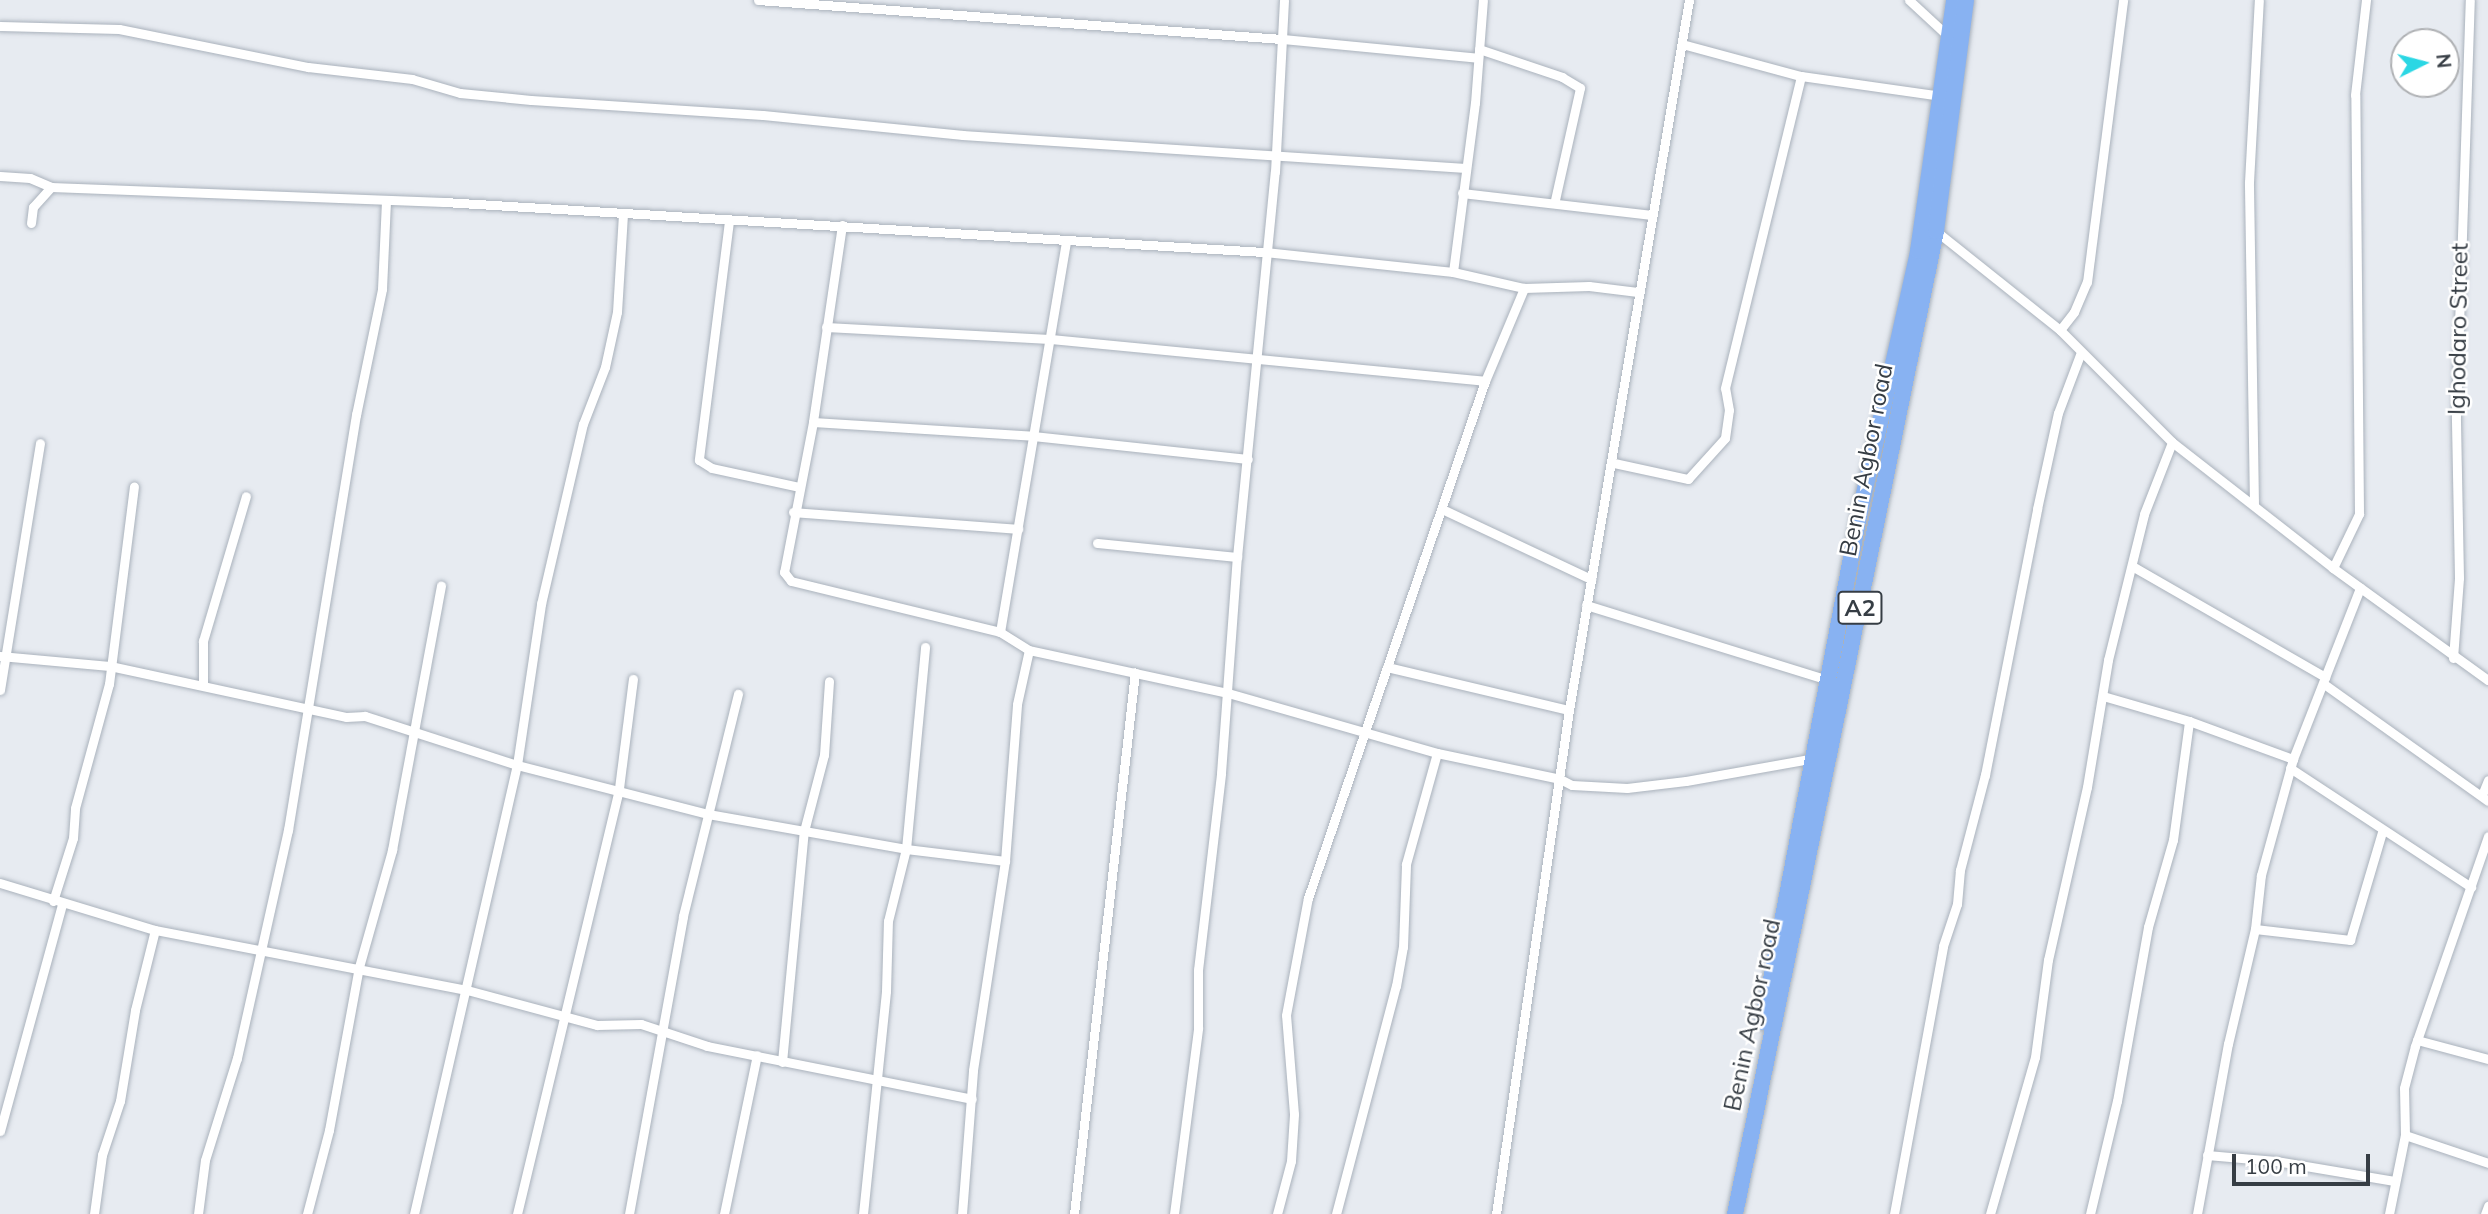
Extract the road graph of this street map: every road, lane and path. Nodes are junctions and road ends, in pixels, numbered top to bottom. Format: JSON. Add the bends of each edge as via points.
{"nodes":[{"id":1,"x":758,"y":0,"type":"edge"},
{"id":2,"x":1284,"y":0,"type":"edge"},
{"id":3,"x":1483,"y":0,"type":"edge"},
{"id":4,"x":1689,"y":0,"type":"edge"},
{"id":5,"x":1909,"y":0,"type":"edge"},
{"id":6,"x":1954,"y":0,"type":"edge"},
{"id":7,"x":1966,"y":0,"type":"edge"},
{"id":8,"x":2123,"y":0,"type":"edge"},
{"id":9,"x":2259,"y":0,"type":"edge"},
{"id":10,"x":2366,"y":0,"type":"edge"},
{"id":11,"x":2470,"y":0,"type":"edge"},
{"id":12,"x":0,"y":26,"type":"edge"},
{"id":13,"x":1949,"y":37,"type":"junction"},
{"id":14,"x":1282,"y":38,"type":"junction"},
{"id":15,"x":1682,"y":44,"type":"junction"},
{"id":16,"x":1479,"y":54,"type":"junction"},
{"id":17,"x":1801,"y":76,"type":"junction"},
{"id":18,"x":1942,"y":96,"type":"junction"},
{"id":19,"x":1274,"y":155,"type":"junction"},
{"id":20,"x":1465,"y":168,"type":"junction"},
{"id":21,"x":0,"y":176,"type":"edge"},
{"id":22,"x":51,"y":187,"type":"junction"},
{"id":23,"x":1462,"y":193,"type":"junction"},
{"id":24,"x":386,"y":200,"type":"junction"},
{"id":25,"x":1555,"y":200,"type":"junction"},
{"id":26,"x":623,"y":214,"type":"junction"},
{"id":27,"x":1652,"y":215,"type":"junction"},
{"id":28,"x":729,"y":220,"type":"junction"},
{"id":29,"x":31,"y":223,"type":"dead end"},
{"id":30,"x":842,"y":225,"type":"junction"},
{"id":31,"x":1936,"y":230,"type":"junction"},
{"id":32,"x":1066,"y":241,"type":"junction"},
{"id":33,"x":1265,"y":252,"type":"junction"},
{"id":34,"x":1453,"y":272,"type":"junction"},
{"id":35,"x":1524,"y":288,"type":"junction"},
{"id":36,"x":1638,"y":292,"type":"junction"},
{"id":37,"x":826,"y":327,"type":"junction"},
{"id":38,"x":2060,"y":330,"type":"junction"},
{"id":39,"x":1050,"y":339,"type":"junction"},
{"id":40,"x":2081,"y":352,"type":"junction"},
{"id":41,"x":1258,"y":359,"type":"junction"},
{"id":42,"x":1485,"y":381,"type":"junction"},
{"id":43,"x":813,"y":422,"type":"junction"},
{"id":44,"x":1033,"y":436,"type":"junction"},
{"id":45,"x":2172,"y":442,"type":"junction"},
{"id":46,"x":40,"y":443,"type":"dead end"},
{"id":47,"x":1248,"y":458,"type":"junction"},
{"id":48,"x":1614,"y":463,"type":"junction"},
{"id":49,"x":134,"y":487,"type":"dead end"},
{"id":50,"x":799,"y":487,"type":"junction"},
{"id":51,"x":246,"y":496,"type":"dead end"},
{"id":52,"x":2254,"y":505,"type":"junction"},
{"id":53,"x":1442,"y":509,"type":"junction"},
{"id":54,"x":793,"y":512,"type":"junction"},
{"id":55,"x":1859,"y":516,"type":"junction"},
{"id":56,"x":1877,"y":520,"type":"junction"},
{"id":57,"x":1018,"y":529,"type":"junction"},
{"id":58,"x":1097,"y":543,"type":"dead end"},
{"id":59,"x":1237,"y":557,"type":"junction"},
{"id":60,"x":2132,"y":566,"type":"junction"},
{"id":61,"x":2333,"y":568,"type":"junction"},
{"id":62,"x":1591,"y":579,"type":"junction"},
{"id":63,"x":442,"y":585,"type":"dead end"},
{"id":64,"x":2360,"y":588,"type":"junction"},
{"id":65,"x":1586,"y":605,"type":"junction"},
{"id":66,"x":1000,"y":632,"type":"junction"},
{"id":67,"x":925,"y":647,"type":"dead end"},
{"id":68,"x":1029,"y":650,"type":"junction"},
{"id":69,"x":4,"y":657,"type":"edge"},
{"id":70,"x":2453,"y":658,"type":"junction"},
{"id":71,"x":110,"y":666,"type":"junction"},
{"id":72,"x":1387,"y":667,"type":"junction"},
{"id":73,"x":1135,"y":672,"type":"junction"},
{"id":74,"x":633,"y":679,"type":"dead end"},
{"id":75,"x":1831,"y":680,"type":"junction"},
{"id":76,"x":2324,"y":680,"type":"junction"},
{"id":77,"x":2488,"y":680,"type":"edge"},
{"id":78,"x":829,"y":681,"type":"dead end"},
{"id":79,"x":203,"y":685,"type":"junction"},
{"id":80,"x":0,"y":690,"type":"edge"},
{"id":81,"x":1228,"y":693,"type":"junction"},
{"id":82,"x":738,"y":694,"type":"dead end"},
{"id":83,"x":2103,"y":696,"type":"junction"},
{"id":84,"x":310,"y":707,"type":"junction"},
{"id":85,"x":1569,"y":710,"type":"junction"},
{"id":86,"x":2189,"y":721,"type":"junction"},
{"id":87,"x":1366,"y":730,"type":"junction"},
{"id":88,"x":414,"y":734,"type":"junction"},
{"id":89,"x":1437,"y":753,"type":"junction"},
{"id":90,"x":1815,"y":757,"type":"junction"},
{"id":91,"x":2292,"y":764,"type":"junction"},
{"id":92,"x":517,"y":765,"type":"junction"},
{"id":93,"x":1560,"y":779,"type":"junction"},
{"id":94,"x":2488,"y":780,"type":"edge"},
{"id":95,"x":619,"y":788,"type":"junction"},
{"id":96,"x":2485,"y":798,"type":"edge"},
{"id":97,"x":708,"y":814,"type":"junction"},
{"id":98,"x":804,"y":831,"type":"junction"},
{"id":99,"x":2382,"y":832,"type":"junction"},
{"id":100,"x":2488,"y":836,"type":"edge"},
{"id":101,"x":906,"y":849,"type":"junction"},
{"id":102,"x":1005,"y":861,"type":"junction"},
{"id":103,"x":0,"y":883,"type":"edge"},
{"id":104,"x":2471,"y":887,"type":"junction"},
{"id":105,"x":58,"y":902,"type":"junction"},
{"id":106,"x":2255,"y":929,"type":"junction"},
{"id":107,"x":155,"y":930,"type":"junction"},
{"id":108,"x":262,"y":950,"type":"junction"},
{"id":109,"x":359,"y":967,"type":"junction"},
{"id":110,"x":467,"y":990,"type":"junction"},
{"id":111,"x":566,"y":1018,"type":"junction"},
{"id":112,"x":664,"y":1034,"type":"junction"},
{"id":113,"x":2417,"y":1040,"type":"junction"},
{"id":114,"x":757,"y":1055,"type":"junction"},
{"id":115,"x":2488,"y":1059,"type":"edge"},
{"id":116,"x":782,"y":1062,"type":"junction"},
{"id":117,"x":874,"y":1080,"type":"junction"},
{"id":118,"x":972,"y":1099,"type":"junction"},
{"id":119,"x":0,"y":1131,"type":"edge"},
{"id":120,"x":2405,"y":1135,"type":"junction"},
{"id":121,"x":2207,"y":1156,"type":"junction"},
{"id":122,"x":2488,"y":1163,"type":"edge"},
{"id":123,"x":2394,"y":1181,"type":"junction"},
{"id":124,"x":2488,"y":1206,"type":"edge"},
{"id":125,"x":94,"y":1214,"type":"edge"},
{"id":126,"x":198,"y":1214,"type":"edge"},
{"id":127,"x":307,"y":1214,"type":"edge"},
{"id":128,"x":414,"y":1214,"type":"edge"},
{"id":129,"x":517,"y":1214,"type":"edge"},
{"id":130,"x":630,"y":1214,"type":"edge"},
{"id":131,"x":724,"y":1214,"type":"edge"},
{"id":132,"x":863,"y":1214,"type":"edge"},
{"id":133,"x":962,"y":1214,"type":"edge"},
{"id":134,"x":1074,"y":1214,"type":"edge"},
{"id":135,"x":1174,"y":1214,"type":"edge"},
{"id":136,"x":1278,"y":1214,"type":"edge"},
{"id":137,"x":1336,"y":1214,"type":"edge"},
{"id":138,"x":1496,"y":1214,"type":"edge"},
{"id":139,"x":1724,"y":1214,"type":"edge"},
{"id":140,"x":1735,"y":1214,"type":"edge"},
{"id":141,"x":1894,"y":1214,"type":"edge"},
{"id":142,"x":1990,"y":1214,"type":"edge"},
{"id":143,"x":2090,"y":1214,"type":"edge"},
{"id":144,"x":2197,"y":1214,"type":"edge"},
{"id":145,"x":2389,"y":1214,"type":"edge"},
{"id":146,"x":2485,"y":1214,"type":"edge"}],
"edges":[{"from":1,"to":14,"type":"street"},
{"from":2,"to":14,"type":"street"},
{"from":3,"to":16,"type":"street"},
{"from":4,"to":15,"type":"street"},
{"from":5,"to":13,"type":"street"},
{"from":6,"to":13,"type":"highway","name":"Benin Agbor road","number":"A2"},
{"from":7,"to":31,"type":"highway","name":"Benin Agbor road","number":"A2"},
{"from":8,"to":38,"type":"street","via":[[2087,282]]},
{"from":9,"to":52,"type":"street","via":[[2249,182]]},
{"from":10,"to":61,"type":"street","via":[[2355,120],[2359,514]]},
{"from":11,"to":70,"type":"street","name":"Ighodaro Street","via":[[2458,335],[2459,578]]},
{"from":12,"to":19,"type":"street","via":[[119,29],[308,67],[531,100]]},
{"from":13,"to":18,"type":"highway","name":"Benin Agbor road","number":"A2"},
{"from":14,"to":16,"type":"street"},
{"from":14,"to":19,"type":"street"},
{"from":15,"to":17,"type":"street"},
{"from":15,"to":27,"type":"street"},
{"from":16,"to":20,"type":"street"},
{"from":16,"to":25,"type":"street","via":[[1524,62],[1580,88]]},
{"from":17,"to":18,"type":"street"},
{"from":17,"to":48,"type":"street","via":[[1755,282],[1725,388],[1729,410],[1724,438],[1688,479]]},
{"from":18,"to":55,"type":"highway","name":"Benin Agbor road","number":"A2","via":[[1918,251]]},
{"from":19,"to":20,"type":"street"},
{"from":19,"to":33,"type":"street"},
{"from":20,"to":23,"type":"street"},
{"from":21,"to":22,"type":"street","via":[[30,178]]},
{"from":22,"to":24,"type":"street"},
{"from":22,"to":29,"type":"street","via":[[33,207]]},
{"from":23,"to":25,"type":"street"},
{"from":23,"to":34,"type":"street"},
{"from":24,"to":26,"type":"street"},
{"from":24,"to":84,"type":"street","via":[[382,289],[354,427]]},
{"from":25,"to":27,"type":"street"},
{"from":26,"to":28,"type":"street"},
{"from":26,"to":92,"type":"street","via":[[617,312],[605,367],[583,424],[541,604]]},
{"from":27,"to":36,"type":"street"},
{"from":28,"to":30,"type":"street"},
{"from":28,"to":50,"type":"street","via":[[699,460],[712,468]]},
{"from":30,"to":32,"type":"street"},
{"from":30,"to":37,"type":"street"},
{"from":31,"to":38,"type":"street"},
{"from":31,"to":56,"type":"highway","name":"Benin Agbor road","number":"A2"},
{"from":32,"to":33,"type":"street"},
{"from":32,"to":39,"type":"street"},
{"from":33,"to":34,"type":"street"},
{"from":33,"to":41,"type":"street"},
{"from":34,"to":35,"type":"street"},
{"from":35,"to":36,"type":"street","via":[[1580,286]]},
{"from":35,"to":42,"type":"street"},
{"from":36,"to":48,"type":"street"},
{"from":37,"to":39,"type":"street"},
{"from":37,"to":43,"type":"street"},
{"from":38,"to":40,"type":"street"},
{"from":39,"to":41,"type":"street"},
{"from":39,"to":44,"type":"street"},
{"from":40,"to":45,"type":"street"},
{"from":40,"to":141,"type":"street","via":[[2057,413],[2036,509],[1985,775],[1942,946]]},
{"from":41,"to":42,"type":"street"},
{"from":41,"to":47,"type":"street"},
{"from":42,"to":53,"type":"street"},
{"from":43,"to":44,"type":"street"},
{"from":43,"to":50,"type":"street"},
{"from":44,"to":47,"type":"street"},
{"from":44,"to":57,"type":"street"},
{"from":45,"to":52,"type":"street"},
{"from":45,"to":60,"type":"street","via":[[2144,514]]},
{"from":46,"to":69,"type":"street"},
{"from":47,"to":59,"type":"street"},
{"from":48,"to":62,"type":"street"},
{"from":49,"to":71,"type":"street"},
{"from":50,"to":54,"type":"street"},
{"from":51,"to":79,"type":"street","via":[[203,640]]},
{"from":52,"to":61,"type":"street"},
{"from":53,"to":62,"type":"street"},
{"from":53,"to":72,"type":"street"},
{"from":54,"to":57,"type":"street"},
{"from":54,"to":66,"type":"street","via":[[784,572],[791,581]]},
{"from":55,"to":56,"type":"highway"},
{"from":55,"to":75,"type":"highway","name":"Benin Agbor road","number":"A2"},
{"from":56,"to":140,"type":"highway","name":"Benin Agbor road","number":"A2"},
{"from":57,"to":66,"type":"street"},
{"from":58,"to":59,"type":"street"},
{"from":59,"to":81,"type":"street"},
{"from":60,"to":76,"type":"street"},
{"from":60,"to":83,"type":"street"},
{"from":61,"to":64,"type":"street"},
{"from":62,"to":65,"type":"street"},
{"from":63,"to":88,"type":"street"},
{"from":64,"to":70,"type":"street"},
{"from":64,"to":76,"type":"street"},
{"from":65,"to":75,"type":"street"},
{"from":65,"to":85,"type":"street"},
{"from":66,"to":68,"type":"street"},
{"from":67,"to":101,"type":"street"},
{"from":68,"to":73,"type":"street"},
{"from":68,"to":102,"type":"street","via":[[1017,704]]},
{"from":69,"to":71,"type":"street"},
{"from":69,"to":80,"type":"street"},
{"from":70,"to":77,"type":"street"},
{"from":71,"to":79,"type":"street"},
{"from":71,"to":105,"type":"street","via":[[75,807]]},
{"from":72,"to":85,"type":"street"},
{"from":72,"to":87,"type":"street"},
{"from":73,"to":81,"type":"street"},
{"from":73,"to":134,"type":"street"},
{"from":74,"to":95,"type":"street"},
{"from":75,"to":90,"type":"highway","name":"Benin Agbor road","number":"A2"},
{"from":76,"to":91,"type":"street"},
{"from":76,"to":96,"type":"street"},
{"from":78,"to":98,"type":"street","via":[[824,755]]},
{"from":79,"to":84,"type":"street"},
{"from":81,"to":87,"type":"street"},
{"from":81,"to":135,"type":"street","via":[[1198,970],[1198,1028]]},
{"from":82,"to":97,"type":"street"},
{"from":83,"to":86,"type":"street"},
{"from":83,"to":142,"type":"street","via":[[2048,960],[2035,1057]]},
{"from":84,"to":88,"type":"street","via":[[346,717],[365,716]]},
{"from":84,"to":108,"type":"street"},
{"from":85,"to":93,"type":"street"},
{"from":86,"to":91,"type":"street"},
{"from":86,"to":143,"type":"street","via":[[2173,840],[2148,927],[2117,1101]]},
{"from":87,"to":89,"type":"street"},
{"from":87,"to":136,"type":"street","via":[[1308,898],[1286,1015],[1294,1114],[1291,1161]]},
{"from":88,"to":92,"type":"street"},
{"from":88,"to":109,"type":"street","via":[[392,850]]},
{"from":89,"to":93,"type":"street"},
{"from":89,"to":137,"type":"street","via":[[1406,864],[1403,947],[1396,986]]},
{"from":90,"to":93,"type":"street","via":[[1627,788],[1590,788]]},
{"from":90,"to":139,"type":"highway","name":"Benin Agbor road","number":"A2"},
{"from":91,"to":99,"type":"street"},
{"from":91,"to":106,"type":"street","via":[[2261,874]]},
{"from":92,"to":95,"type":"street"},
{"from":92,"to":110,"type":"street"},
{"from":93,"to":138,"type":"street"},
{"from":94,"to":96,"type":"street"},
{"from":95,"to":97,"type":"street"},
{"from":95,"to":111,"type":"street"},
{"from":97,"to":98,"type":"street"},
{"from":97,"to":112,"type":"street","via":[[683,916]]},
{"from":98,"to":101,"type":"street"},
{"from":98,"to":116,"type":"street"},
{"from":99,"to":104,"type":"street"},
{"from":99,"to":106,"type":"street","via":[[2350,940]]},
{"from":100,"to":104,"type":"street"},
{"from":101,"to":102,"type":"street"},
{"from":101,"to":117,"type":"street","via":[[888,921],[887,991]]},
{"from":102,"to":118,"type":"street"},
{"from":103,"to":105,"type":"street"},
{"from":104,"to":113,"type":"street"},
{"from":105,"to":107,"type":"street"},
{"from":105,"to":119,"type":"street"},
{"from":106,"to":121,"type":"street"},
{"from":107,"to":108,"type":"street"},
{"from":107,"to":125,"type":"street","via":[[135,1010],[120,1101],[102,1155]]},
{"from":108,"to":109,"type":"street"},
{"from":108,"to":126,"type":"street","via":[[237,1058],[216,1113]]},
{"from":109,"to":110,"type":"street"},
{"from":109,"to":127,"type":"street","via":[[329,1130]]},
{"from":110,"to":111,"type":"street"},
{"from":110,"to":128,"type":"street","via":[[435,1110]]},
{"from":111,"to":112,"type":"street","via":[[607,1026],[641,1024]]},
{"from":111,"to":129,"type":"street","via":[[545,1084]]},
{"from":112,"to":114,"type":"street"},
{"from":112,"to":130,"type":"street"},
{"from":113,"to":115,"type":"street"},
{"from":113,"to":120,"type":"street","via":[[2404,1088]]},
{"from":114,"to":116,"type":"street"},
{"from":114,"to":131,"type":"street"},
{"from":116,"to":117,"type":"street"},
{"from":117,"to":118,"type":"street"},
{"from":117,"to":132,"type":"street"},
{"from":118,"to":133,"type":"street"},
{"from":120,"to":122,"type":"street"},
{"from":120,"to":123,"type":"street"},
{"from":121,"to":123,"type":"street","via":[[2276,1161]]},
{"from":121,"to":144,"type":"street"},
{"from":123,"to":145,"type":"street"},
{"from":124,"to":146,"type":"street"}]}
